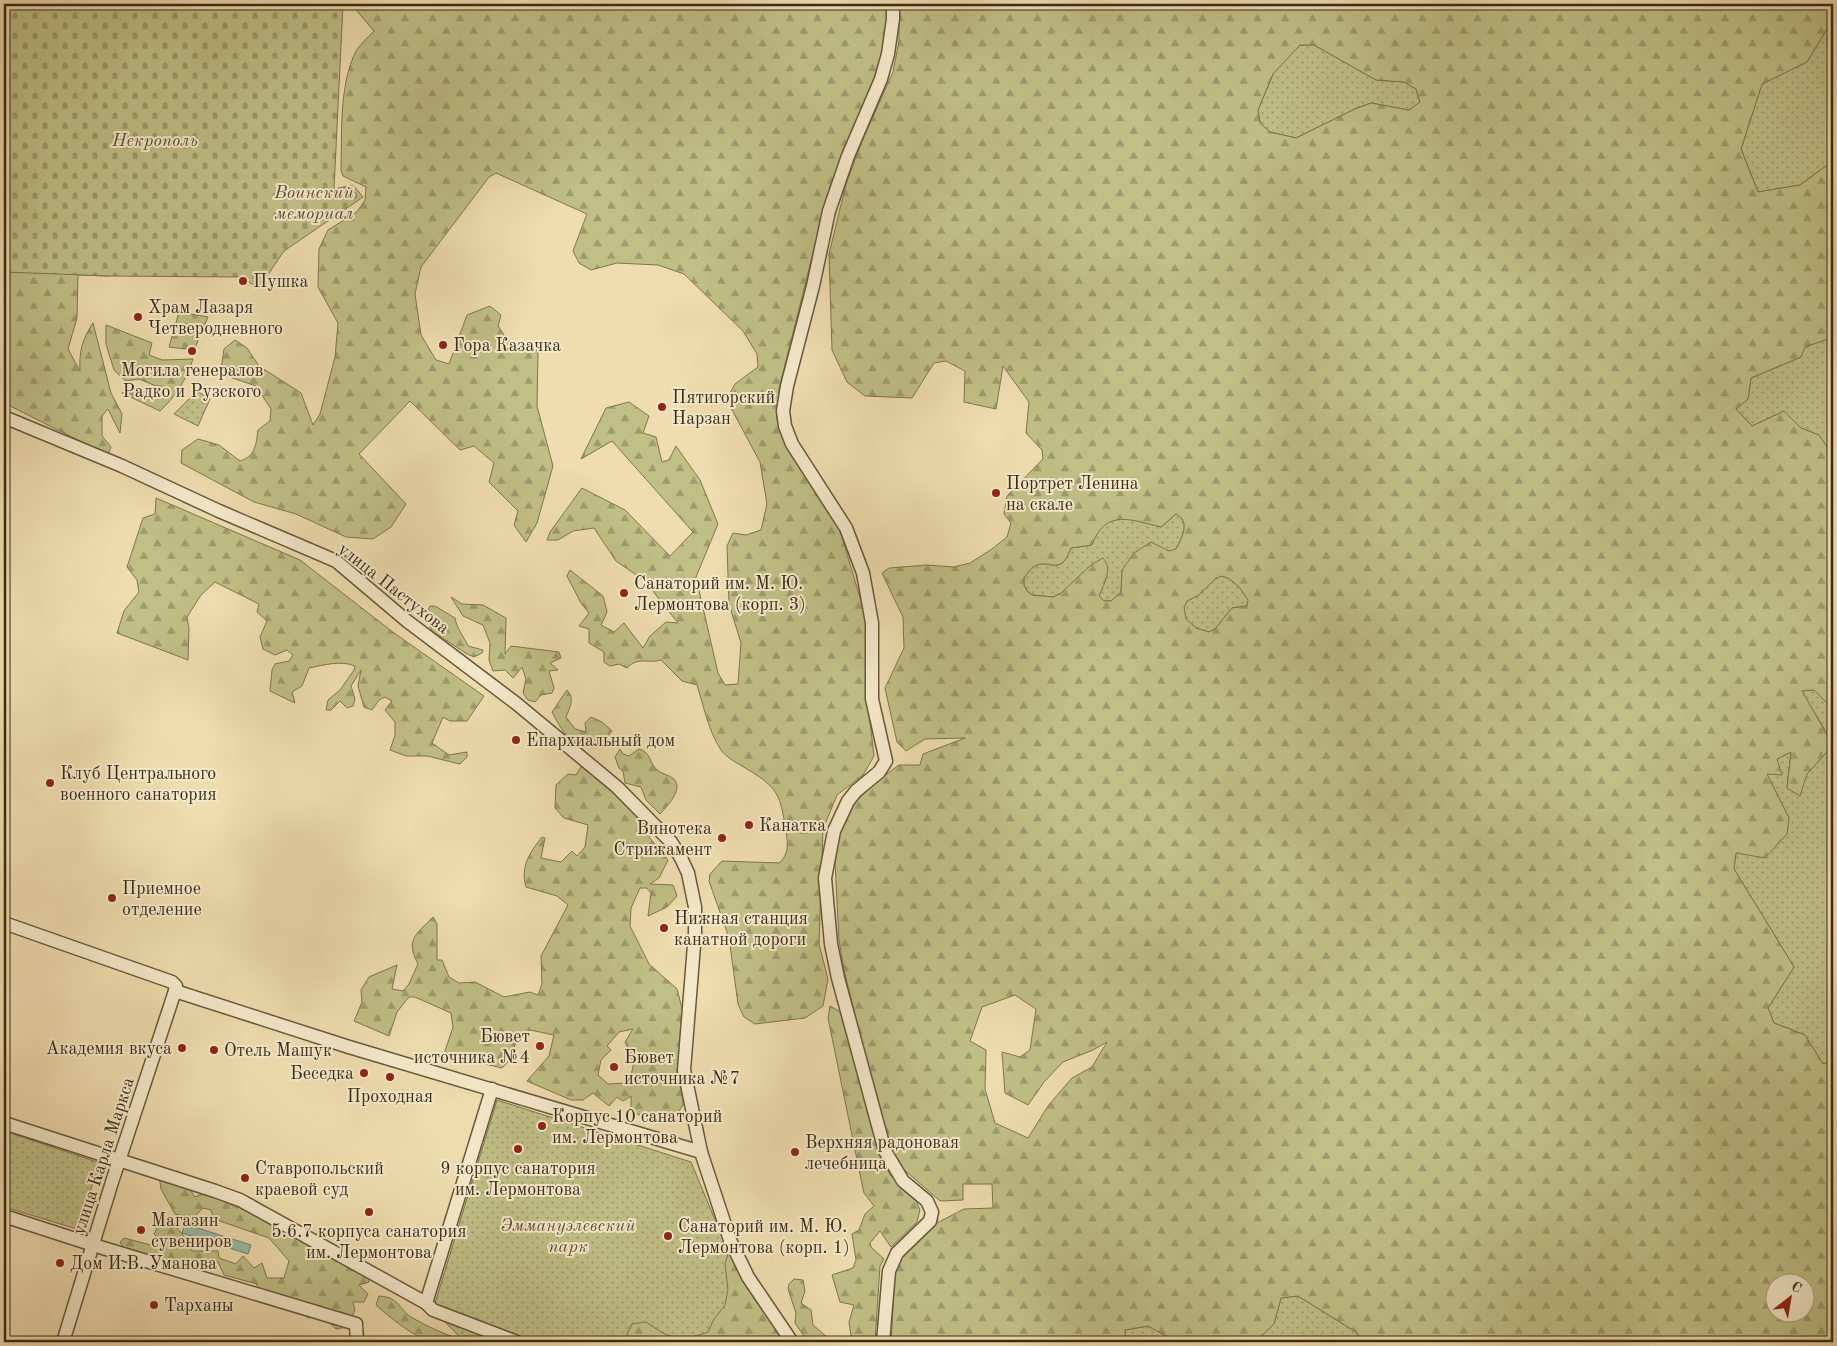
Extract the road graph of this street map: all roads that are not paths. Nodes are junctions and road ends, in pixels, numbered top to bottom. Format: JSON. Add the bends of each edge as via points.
{"nodes":[{"id":1,"x":893,"y":4,"type":"edge"},
{"id":2,"x":4,"y":417,"type":"edge"},
{"id":3,"x":4,"y":923,"type":"edge"},
{"id":4,"x":174,"y":987,"type":"junction"},
{"id":5,"x":492,"y":1089,"type":"junction"},
{"id":6,"x":4,"y":1123,"type":"edge"},
{"id":7,"x":701,"y":1152,"type":"junction"},
{"id":8,"x":119,"y":1160,"type":"junction"},
{"id":9,"x":4,"y":1216,"type":"edge"},
{"id":10,"x":92,"y":1244,"type":"junction"},
{"id":11,"x":426,"y":1303,"type":"junction"},
{"id":12,"x":63,"y":1342,"type":"edge"},
{"id":13,"x":357,"y":1342,"type":"edge"},
{"id":14,"x":516,"y":1342,"type":"edge"},
{"id":15,"x":792,"y":1342,"type":"edge"},
{"id":16,"x":883,"y":1342,"type":"edge"}],
"edges":[{"from":1,"to":16,"type":"street","via":[[882,78],[848,156],[830,211],[783,411],[792,444],[846,528],[863,573],[872,622],[872,699],[886,761],[879,772],[848,801],[834,831],[825,878],[830,935],[838,978],[885,1151],[904,1181],[928,1201],[932,1212],[930,1221],[897,1254],[889,1271]]},
{"from":2,"to":7,"type":"street","name":"улица Пастухова","via":[[336,561],[406,621],[517,704],[617,787],[671,842],[688,872],[695,907],[684,1070]]},
{"from":3,"to":4,"type":"street"},
{"from":4,"to":5,"type":"street","via":[[349,1047]]},
{"from":4,"to":8,"type":"street","name":"улица Карла Маркса"},
{"from":5,"to":7,"type":"street"},
{"from":5,"to":11,"type":"street"},
{"from":6,"to":8,"type":"street"},
{"from":7,"to":15,"type":"street","name":"улица Пастухова","via":[[730,1240],[748,1277]]},
{"from":8,"to":10,"type":"street","name":"улица Карла Маркса"},
{"from":8,"to":11,"type":"street","via":[[240,1200]]},
{"from":9,"to":10,"type":"street"},
{"from":10,"to":12,"type":"street","name":"улица Карла Маркса"},
{"from":10,"to":13,"type":"street","via":[[356,1324]]},
{"from":11,"to":14,"type":"street","via":[[433,1310]]}]}
